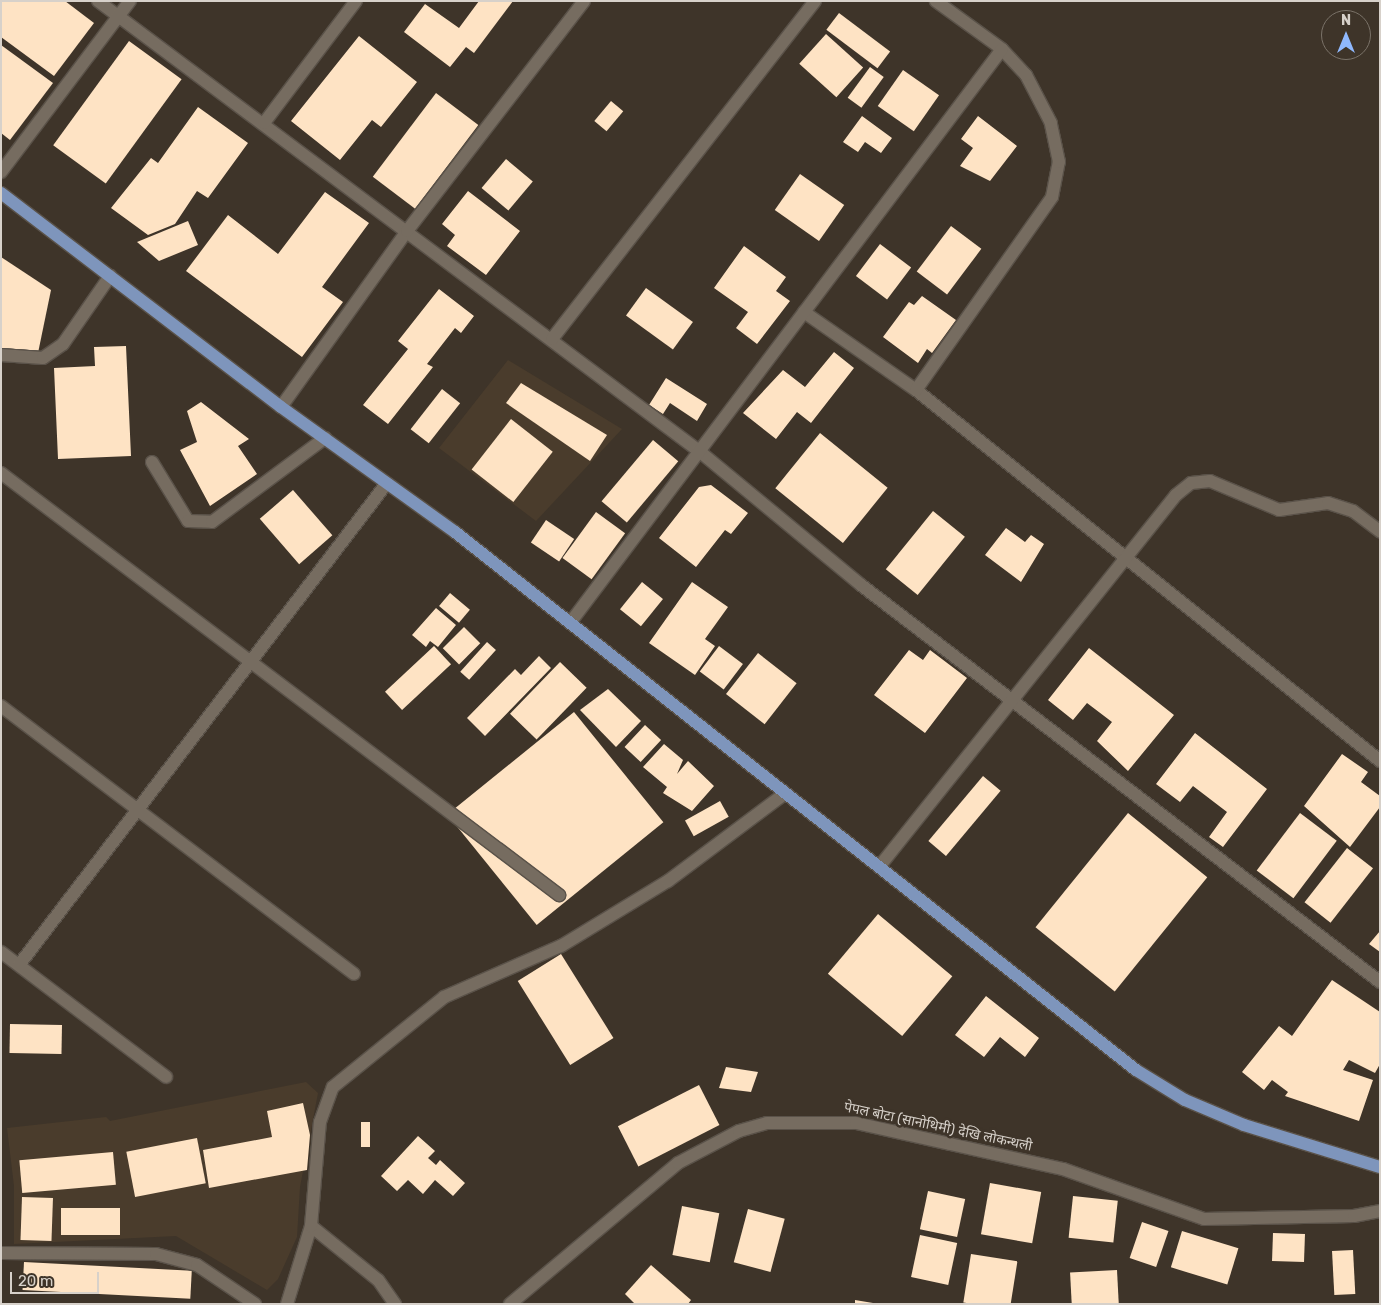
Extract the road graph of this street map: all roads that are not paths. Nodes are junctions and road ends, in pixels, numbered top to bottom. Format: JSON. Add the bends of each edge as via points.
{"nodes":[{"id":1,"x":98,"y":1,"type":"edge"},
{"id":2,"x":130,"y":1,"type":"edge"},
{"id":3,"x":356,"y":1,"type":"edge"},
{"id":4,"x":584,"y":1,"type":"edge"},
{"id":5,"x":815,"y":1,"type":"edge"},
{"id":6,"x":936,"y":1,"type":"edge"},
{"id":7,"x":118,"y":16,"type":"junction"},
{"id":8,"x":1002,"y":50,"type":"junction"},
{"id":9,"x":264,"y":123,"type":"junction"},
{"id":10,"x":1,"y":172,"type":"edge"},
{"id":11,"x":1,"y":192,"type":"edge"},
{"id":12,"x":407,"y":231,"type":"junction"},
{"id":13,"x":110,"y":276,"type":"junction"},
{"id":14,"x":804,"y":312,"type":"junction"},
{"id":15,"x":552,"y":340,"type":"junction"},
{"id":16,"x":1,"y":355,"type":"edge"},
{"id":17,"x":916,"y":390,"type":"junction"},
{"id":18,"x":281,"y":407,"type":"junction"},
{"id":19,"x":325,"y":438,"type":"junction"},
{"id":20,"x":699,"y":451,"type":"junction"},
{"id":21,"x":152,"y":462,"type":"dead end"},
{"id":22,"x":1,"y":473,"type":"edge"},
{"id":23,"x":387,"y":483,"type":"junction"},
{"id":24,"x":1380,"y":531,"type":"edge"},
{"id":25,"x":1126,"y":557,"type":"junction"},
{"id":26,"x":570,"y":623,"type":"junction"},
{"id":27,"x":250,"y":662,"type":"junction"},
{"id":28,"x":1015,"y":702,"type":"junction"},
{"id":29,"x":1,"y":706,"type":"edge"},
{"id":30,"x":1380,"y":761,"type":"edge"},
{"id":31,"x":782,"y":795,"type":"junction"},
{"id":32,"x":138,"y":810,"type":"junction"},
{"id":33,"x":879,"y":867,"type":"junction"},
{"id":34,"x":559,"y":895,"type":"dead end"},
{"id":35,"x":1,"y":952,"type":"edge"},
{"id":36,"x":19,"y":965,"type":"junction"},
{"id":37,"x":354,"y":974,"type":"dead end"},
{"id":38,"x":1380,"y":982,"type":"edge"},
{"id":39,"x":166,"y":1077,"type":"dead end"},
{"id":40,"x":1380,"y":1167,"type":"edge"},
{"id":41,"x":1380,"y":1212,"type":"edge"},
{"id":42,"x":311,"y":1226,"type":"junction"},
{"id":43,"x":1,"y":1253,"type":"edge"},
{"id":44,"x":255,"y":1304,"type":"edge"},
{"id":45,"x":287,"y":1304,"type":"edge"},
{"id":46,"x":396,"y":1304,"type":"edge"},
{"id":47,"x":510,"y":1304,"type":"edge"}],
"edges":[{"from":1,"to":7,"type":"street"},
{"from":2,"to":7,"type":"street"},
{"from":3,"to":9,"type":"street"},
{"from":4,"to":12,"type":"street"},
{"from":5,"to":15,"type":"street"},
{"from":6,"to":8,"type":"street"},
{"from":7,"to":9,"type":"street"},
{"from":7,"to":10,"type":"street"},
{"from":8,"to":14,"type":"street"},
{"from":8,"to":17,"type":"street","via":[[1041,98],[1059,162],[1057,182],[1052,197]]},
{"from":9,"to":12,"type":"street"},
{"from":11,"to":13,"type":"main road"},
{"from":12,"to":15,"type":"street"},
{"from":12,"to":18,"type":"street"},
{"from":13,"to":16,"type":"street","via":[[56,349],[43,358]]},
{"from":13,"to":18,"type":"main road"},
{"from":14,"to":17,"type":"street"},
{"from":14,"to":20,"type":"street"},
{"from":15,"to":20,"type":"street"},
{"from":17,"to":25,"type":"street"},
{"from":18,"to":19,"type":"main road"},
{"from":19,"to":21,"type":"street","via":[[212,522],[188,521]]},
{"from":19,"to":23,"type":"main road"},
{"from":20,"to":26,"type":"street"},
{"from":20,"to":28,"type":"street","via":[[861,585]]},
{"from":22,"to":27,"type":"street"},
{"from":23,"to":26,"type":"main road"},
{"from":23,"to":27,"type":"street"},
{"from":24,"to":25,"type":"street","via":[[1353,511],[1328,503],[1279,510],[1210,482],[1191,484],[1176,495]]},
{"from":25,"to":28,"type":"street"},
{"from":25,"to":30,"type":"street"},
{"from":26,"to":31,"type":"main road"},
{"from":27,"to":32,"type":"street"},
{"from":27,"to":34,"type":"street"},
{"from":28,"to":33,"type":"street"},
{"from":28,"to":38,"type":"street"},
{"from":29,"to":32,"type":"street"},
{"from":31,"to":33,"type":"main road"},
{"from":31,"to":42,"type":"street","via":[[668,881],[561,946],[444,997],[333,1087],[320,1122]]},
{"from":32,"to":36,"type":"street"},
{"from":32,"to":37,"type":"street"},
{"from":33,"to":40,"type":"main road","via":[[1136,1070],[1185,1100],[1244,1125]]},
{"from":35,"to":36,"type":"street"},
{"from":36,"to":39,"type":"street"},
{"from":41,"to":47,"type":"street","name":"पेपल बोटा (सानोथिमी) देखि लोकन्थली","via":[[1354,1216],[1204,1219],[1063,1169],[856,1123],[783,1122],[739,1131],[678,1163]]},
{"from":42,"to":45,"type":"street"},
{"from":42,"to":46,"type":"street","via":[[378,1280]]},
{"from":43,"to":44,"type":"street","via":[[156,1254],[197,1265]]}]}
